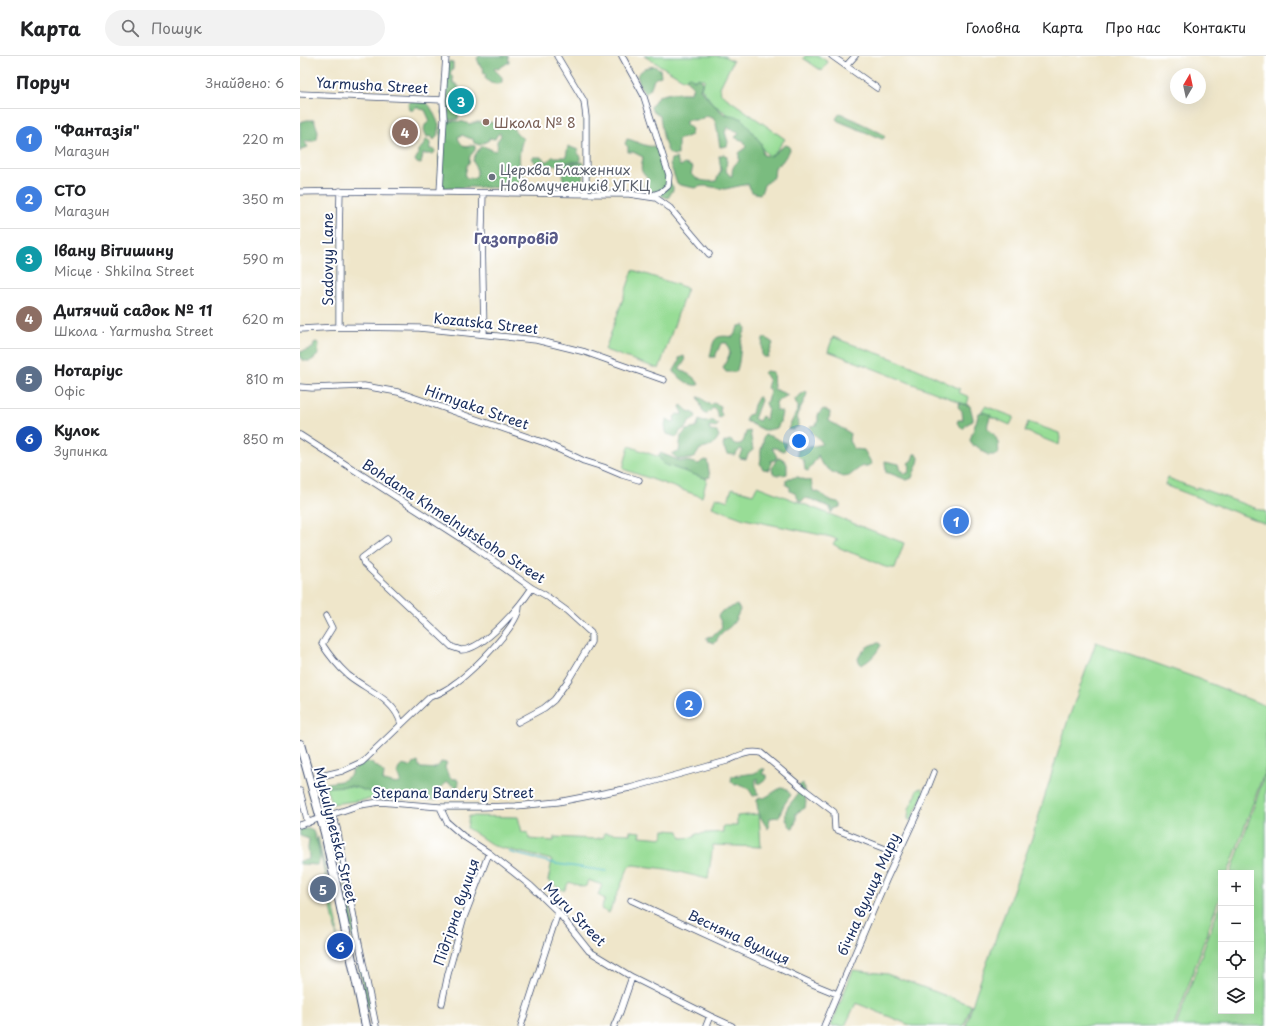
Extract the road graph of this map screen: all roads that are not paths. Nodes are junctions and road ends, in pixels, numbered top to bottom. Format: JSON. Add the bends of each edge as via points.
{"nodes":[{"id":1,"x":446,"y":56,"type":"edge"},
{"id":2,"x":558,"y":56,"type":"edge"},
{"id":3,"x":622,"y":56,"type":"edge"},
{"id":4,"x":832,"y":56,"type":"edge"},
{"id":5,"x":855,"y":56,"type":"edge"},
{"id":6,"x":846,"y":66,"type":"junction"},
{"id":7,"x":877,"y":88,"type":"dead end"},
{"id":8,"x":300,"y":94,"type":"edge"},
{"id":9,"x":443,"y":100,"type":"junction"},
{"id":10,"x":340,"y":191,"type":"junction"},
{"id":11,"x":300,"y":192,"type":"edge"},
{"id":12,"x":440,"y":192,"type":"junction"},
{"id":13,"x":483,"y":193,"type":"junction"},
{"id":14,"x":586,"y":194,"type":"junction"},
{"id":15,"x":650,"y":196,"type":"junction"},
{"id":16,"x":709,"y":254,"type":"dead end"},
{"id":17,"x":339,"y":327,"type":"junction"},
{"id":18,"x":300,"y":329,"type":"edge"},
{"id":19,"x":484,"y":334,"type":"junction"},
{"id":20,"x":664,"y":380,"type":"dead end"},
{"id":21,"x":300,"y":387,"type":"edge"},
{"id":22,"x":300,"y":435,"type":"edge"},
{"id":23,"x":639,"y":480,"type":"dead end"},
{"id":24,"x":388,"y":539,"type":"dead end"},
{"id":25,"x":532,"y":588,"type":"junction"},
{"id":26,"x":519,"y":606,"type":"junction"},
{"id":27,"x":326,"y":616,"type":"dead end"},
{"id":28,"x":518,"y":722,"type":"dead end"},
{"id":29,"x":402,"y":724,"type":"junction"},
{"id":30,"x":300,"y":744,"type":"edge"},
{"id":31,"x":934,"y":772,"type":"dead end"},
{"id":32,"x":321,"y":776,"type":"dead end"},
{"id":33,"x":300,"y":791,"type":"edge"},
{"id":34,"x":440,"y":807,"type":"junction"},
{"id":35,"x":332,"y":814,"type":"junction"},
{"id":36,"x":321,"y":819,"type":"junction"},
{"id":37,"x":308,"y":823,"type":"junction"},
{"id":38,"x":300,"y":825,"type":"edge"},
{"id":39,"x":489,"y":853,"type":"junction"},
{"id":40,"x":898,"y":854,"type":"junction"},
{"id":41,"x":631,"y":900,"type":"dead end"},
{"id":42,"x":558,"y":912,"type":"junction"},
{"id":43,"x":632,"y":977,"type":"junction"},
{"id":44,"x":837,"y":994,"type":"junction"},
{"id":45,"x":442,"y":1003,"type":"dead end"},
{"id":46,"x":710,"y":1016,"type":"junction"},
{"id":47,"x":366,"y":1026,"type":"edge"},
{"id":48,"x":376,"y":1026,"type":"edge"},
{"id":49,"x":521,"y":1026,"type":"edge"},
{"id":50,"x":614,"y":1026,"type":"edge"},
{"id":51,"x":706,"y":1026,"type":"edge"},
{"id":52,"x":732,"y":1026,"type":"edge"},
{"id":53,"x":824,"y":1026,"type":"edge"}],
"edges":[{"from":1,"to":9,"type":"street"},
{"from":2,"to":14,"type":"street","via":[[584,101]]},
{"from":3,"to":15,"type":"street","via":[[643,94],[669,175],[668,186]]},
{"from":4,"to":6,"type":"street"},
{"from":5,"to":6,"type":"street"},
{"from":6,"to":7,"type":"street"},
{"from":8,"to":9,"type":"street","name":"Yarmusha Street"},
{"from":9,"to":12,"type":"street"},
{"from":10,"to":11,"type":"street"},
{"from":10,"to":12,"type":"street"},
{"from":10,"to":17,"type":"street","name":"Sadovyy Lane"},
{"from":12,"to":13,"type":"street"},
{"from":13,"to":14,"type":"street"},
{"from":13,"to":19,"type":"street"},
{"from":14,"to":15,"type":"street"},
{"from":15,"to":16,"type":"street","via":[[670,208]]},
{"from":17,"to":18,"type":"street","name":"Kozatska Street"},
{"from":17,"to":19,"type":"street","name":"Kozatska Street","via":[[420,328]]},
{"from":19,"to":20,"type":"street","name":"Kozatska Street","via":[[536,340],[572,348]]},
{"from":21,"to":23,"type":"street","name":"Hirnyaka Street","via":[[364,386],[398,392],[545,443],[584,461]]},
{"from":22,"to":25,"type":"street","name":"Bohdana Khmelnytskoho Street","via":[[477,549]]},
{"from":24,"to":26,"type":"street","via":[[362,558],[364,564],[452,647],[461,650],[476,646]]},
{"from":25,"to":26,"type":"street"},
{"from":25,"to":28,"type":"street","name":"Bohdana Khmelnytskoho Street","via":[[545,595],[591,633],[591,642],[554,700]]},
{"from":26,"to":29,"type":"street","via":[[510,628],[486,656],[456,683],[430,697]]},
{"from":27,"to":29,"type":"street","via":[[332,628],[322,644],[328,655],[395,710]]},
{"from":29,"to":32,"type":"street","via":[[362,762],[342,771]]},
{"from":30,"to":36,"type":"highway","name":"Mykulynetska Street"},
{"from":31,"to":40,"type":"street","name":"бічна вулиця Миру"},
{"from":33,"to":37,"type":"street"},
{"from":34,"to":35,"type":"street","name":"Stepana Bandery Street","via":[[380,802]]},
{"from":34,"to":39,"type":"street","name":"Myru Street","via":[[447,822]]},
{"from":34,"to":40,"type":"street","name":"Stepana Bandery Street","via":[[516,806],[558,802],[630,788],[755,752],[761,753],[834,812],[835,829]]},
{"from":35,"to":36,"type":"street","name":"Stepana Bandery Street"},
{"from":35,"to":48,"type":"street","via":[[338,829]]},
{"from":36,"to":37,"type":"street","name":"Stepana Bandery Street"},
{"from":36,"to":47,"type":"highway","name":"Mykulynetska Street"},
{"from":37,"to":38,"type":"street","name":"Stepana Bandery Street"},
{"from":39,"to":42,"type":"street","name":"Myru Street","via":[[531,886]]},
{"from":39,"to":45,"type":"street","name":"Підгірна вулиця","via":[[463,920]]},
{"from":40,"to":44,"type":"street","name":"бічна вулиця Миру"},
{"from":41,"to":44,"type":"street","name":"Весняна вулиця"},
{"from":42,"to":43,"type":"street","name":"Myru Street","via":[[589,951]]},
{"from":42,"to":49,"type":"street"},
{"from":43,"to":46,"type":"street","name":"Myru Street"},
{"from":43,"to":50,"type":"street"},
{"from":44,"to":53,"type":"street","name":"бічна вулиця Миру"},
{"from":46,"to":51,"type":"street"},
{"from":46,"to":52,"type":"street","name":"Myru Street"}]}
